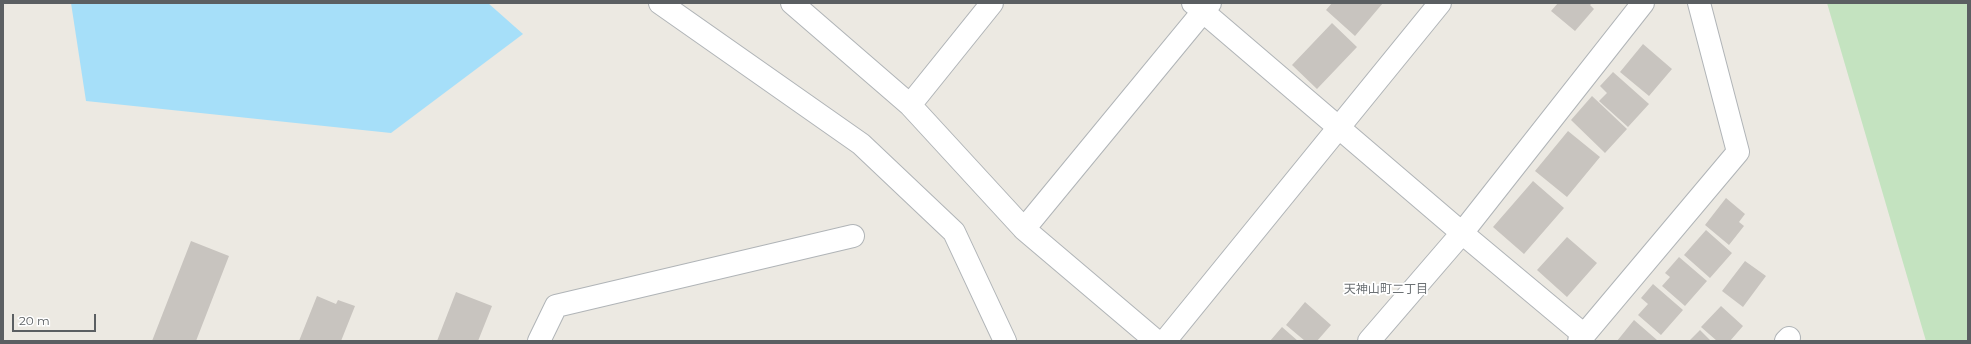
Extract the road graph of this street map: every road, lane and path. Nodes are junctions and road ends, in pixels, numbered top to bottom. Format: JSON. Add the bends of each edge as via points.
{"nodes":[{"id":1,"x":660,"y":3,"type":"edge"},
{"id":2,"x":792,"y":3,"type":"edge"},
{"id":3,"x":992,"y":3,"type":"edge"},
{"id":4,"x":1440,"y":3,"type":"edge"},
{"id":5,"x":1643,"y":3,"type":"edge"},
{"id":6,"x":1699,"y":3,"type":"edge"},
{"id":7,"x":1202,"y":6,"type":"edge"},
{"id":8,"x":910,"y":104,"type":"junction"},
{"id":9,"x":1338,"y":127,"type":"junction"},
{"id":10,"x":1024,"y":229,"type":"junction"},
{"id":11,"x":1462,"y":233,"type":"junction"},
{"id":12,"x":853,"y":236,"type":"dead end"},
{"id":13,"x":1581,"y":338,"type":"edge"},
{"id":14,"x":539,"y":341,"type":"edge"},
{"id":15,"x":1005,"y":341,"type":"edge"},
{"id":16,"x":1156,"y":341,"type":"edge"},
{"id":17,"x":1165,"y":341,"type":"edge"},
{"id":18,"x":1369,"y":341,"type":"edge"},
{"id":19,"x":1786,"y":341,"type":"edge"},
{"id":20,"x":1790,"y":341,"type":"edge"}],
"edges":[{"from":1,"to":15,"type":"street","via":[[861,144],[954,232]]},
{"from":2,"to":8,"type":"street"},
{"from":3,"to":8,"type":"street"},
{"from":4,"to":9,"type":"street"},
{"from":5,"to":11,"type":"street"},
{"from":6,"to":13,"type":"street","via":[[1738,152]]},
{"from":7,"to":9,"type":"street"},
{"from":7,"to":10,"type":"street"},
{"from":8,"to":10,"type":"street"},
{"from":9,"to":11,"type":"street"},
{"from":9,"to":17,"type":"street"},
{"from":10,"to":16,"type":"street"},
{"from":11,"to":13,"type":"street"},
{"from":11,"to":18,"type":"street"},
{"from":12,"to":14,"type":"street","via":[[556,306]]},
{"from":19,"to":20,"type":"street","via":[[1789,338]]}]}
